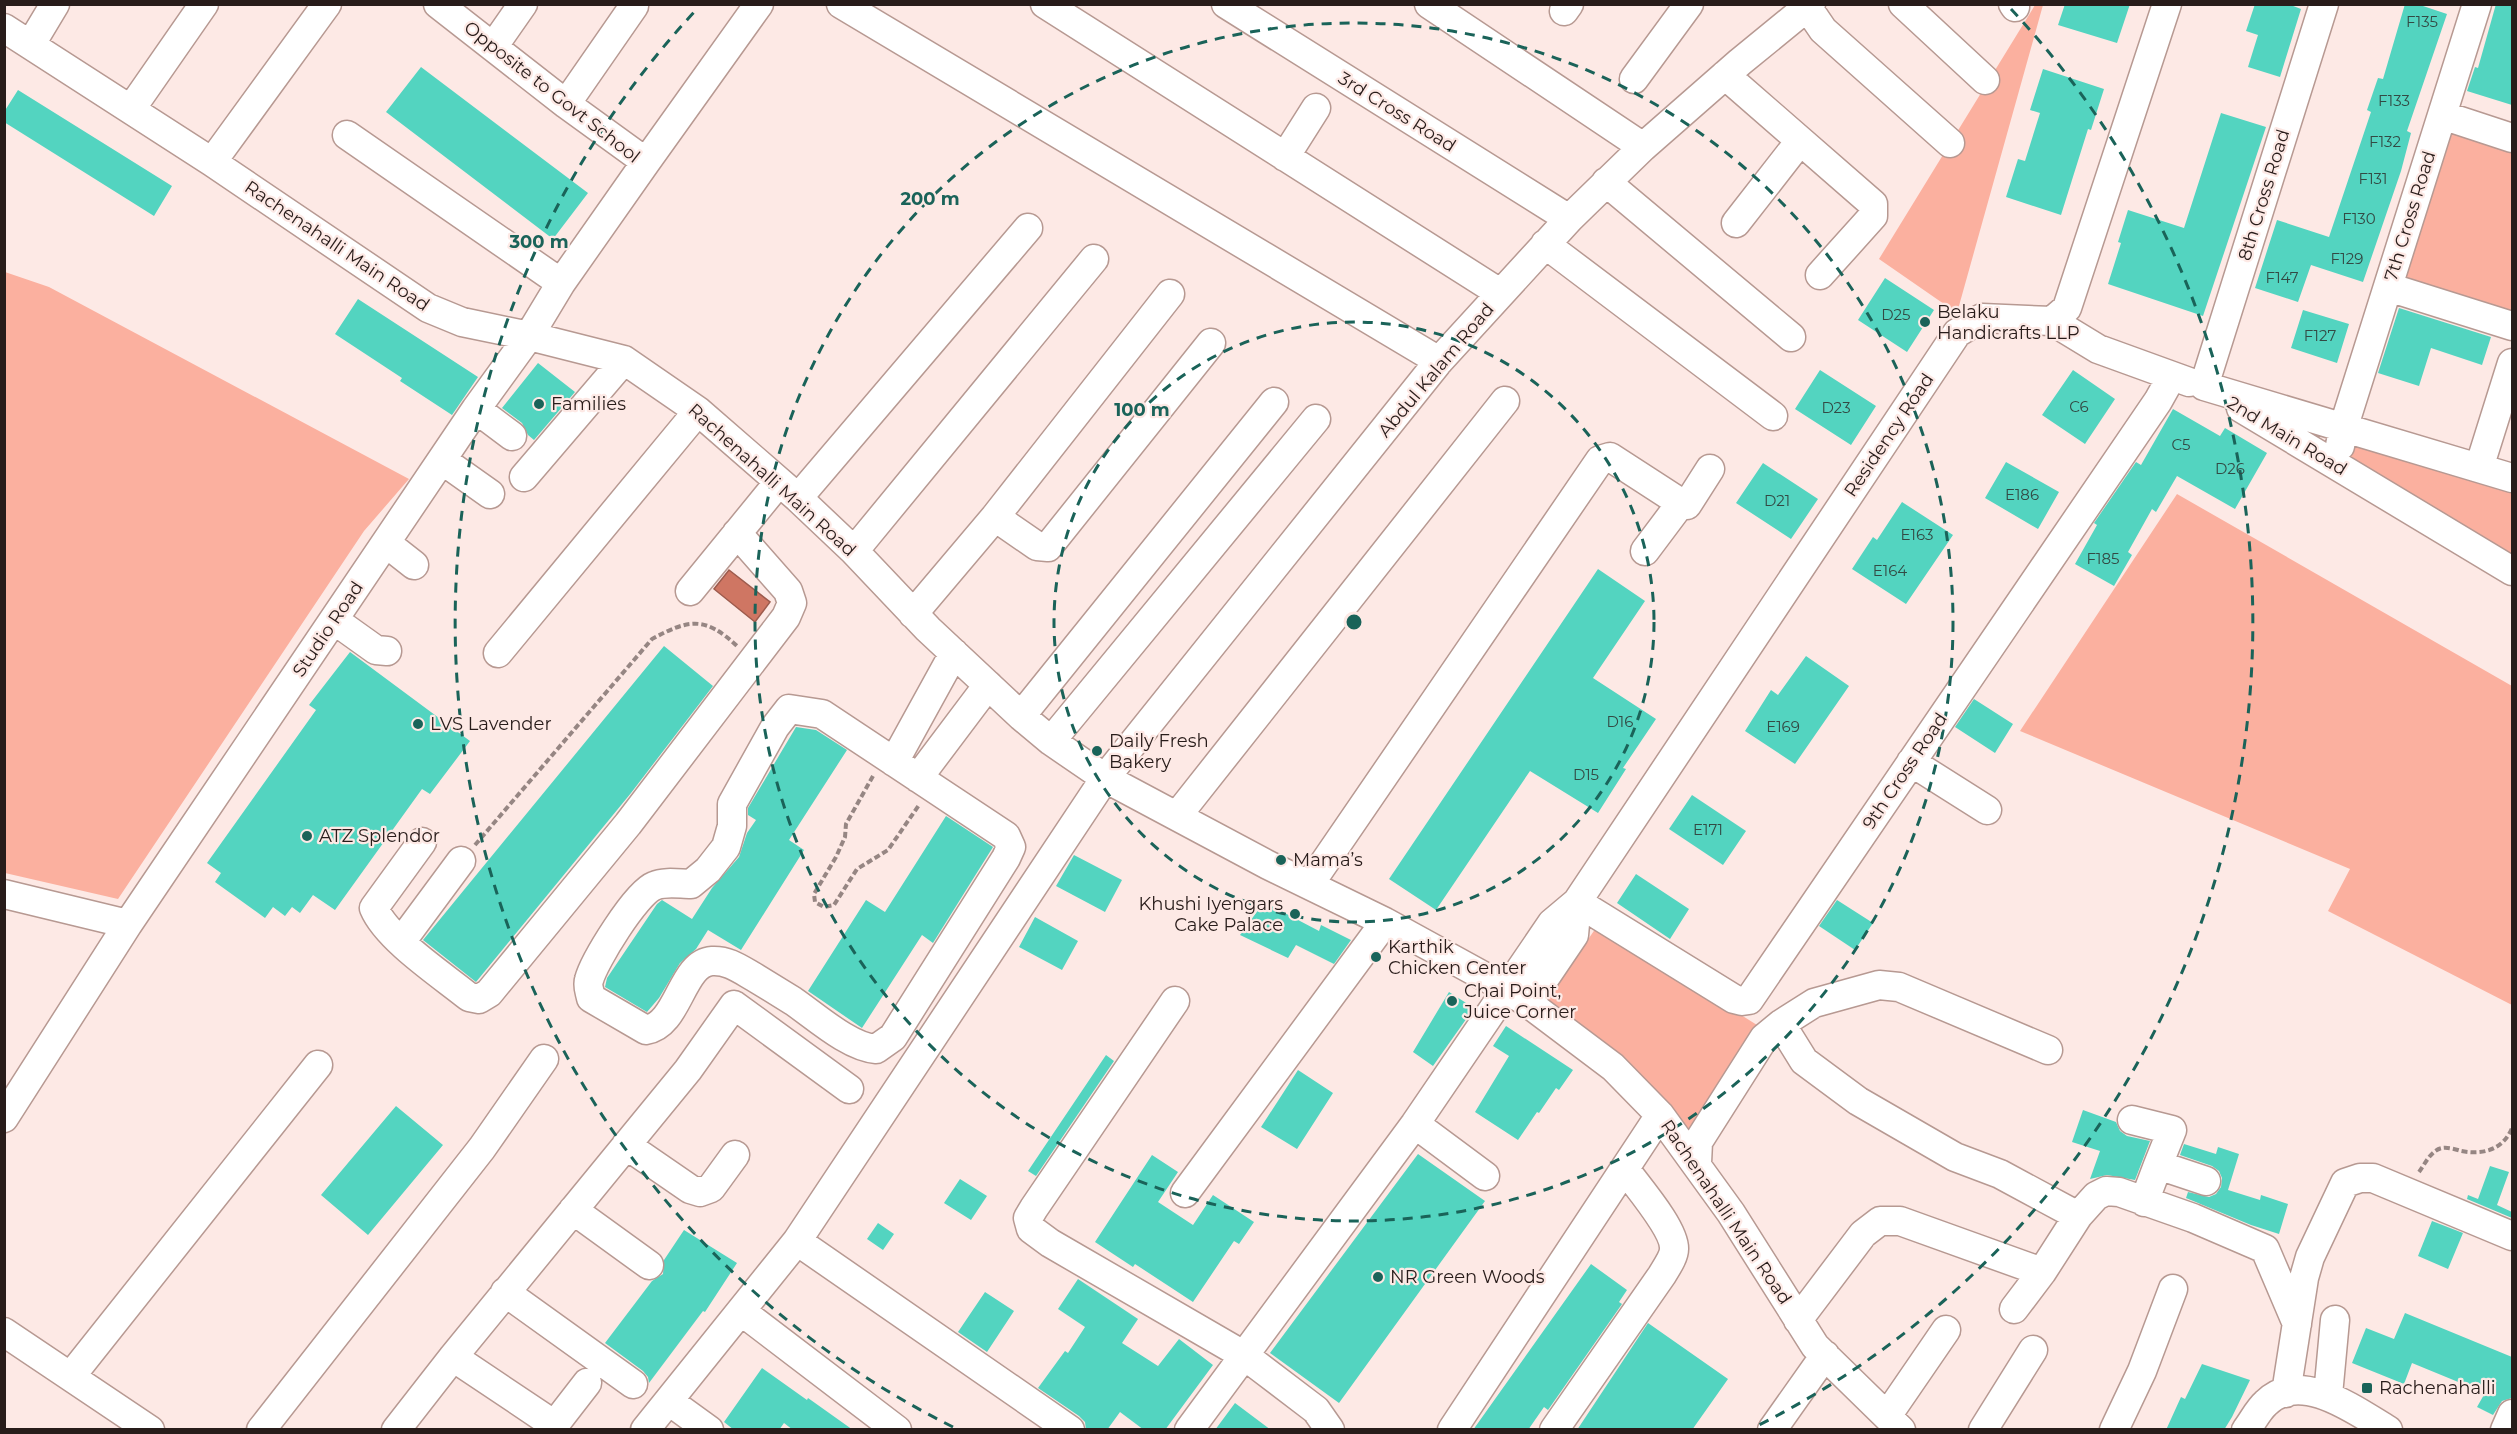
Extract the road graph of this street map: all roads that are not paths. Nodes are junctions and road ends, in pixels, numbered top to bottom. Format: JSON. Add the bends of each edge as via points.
{"nodes":[{"id":1,"x":55,"y":4,"type":"edge"},
{"id":2,"x":204,"y":4,"type":"edge"},
{"id":3,"x":327,"y":4,"type":"edge"},
{"id":4,"x":438,"y":4,"type":"edge"},
{"id":5,"x":522,"y":4,"type":"edge"},
{"id":6,"x":759,"y":4,"type":"edge"},
{"id":7,"x":841,"y":4,"type":"edge"},
{"id":8,"x":1045,"y":4,"type":"edge"},
{"id":9,"x":1226,"y":4,"type":"edge"},
{"id":10,"x":1429,"y":4,"type":"edge"},
{"id":11,"x":1689,"y":4,"type":"edge"},
{"id":12,"x":1777,"y":4,"type":"edge"},
{"id":13,"x":1904,"y":4,"type":"edge"},
{"id":14,"x":2167,"y":4,"type":"edge"},
{"id":15,"x":2324,"y":4,"type":"edge"},
{"id":16,"x":2477,"y":4,"type":"edge"},
{"id":17,"x":634,"y":6,"type":"edge"},
{"id":18,"x":1809,"y":6,"type":"edge"},
{"id":19,"x":4,"y":28,"type":"edge"},
{"id":20,"x":31,"y":44,"type":"junction"},
{"id":21,"x":493,"y":47,"type":"junction"},
{"id":22,"x":1732,"y":69,"type":"junction"},
{"id":23,"x":1634,"y":79,"type":"dead end"},
{"id":24,"x":1985,"y":80,"type":"dead end"},
{"id":25,"x":566,"y":104,"type":"junction"},
{"id":26,"x":1316,"y":108,"type":"dead end"},
{"id":27,"x":131,"y":109,"type":"junction"},
{"id":28,"x":2442,"y":116,"type":"junction"},
{"id":29,"x":347,"y":135,"type":"dead end"},
{"id":30,"x":2512,"y":138,"type":"edge"},
{"id":31,"x":1800,"y":141,"type":"junction"},
{"id":32,"x":1950,"y":144,"type":"dead end"},
{"id":33,"x":1643,"y":147,"type":"junction"},
{"id":34,"x":1285,"y":157,"type":"junction"},
{"id":35,"x":212,"y":162,"type":"junction"},
{"id":36,"x":646,"y":162,"type":"junction"},
{"id":37,"x":1606,"y":182,"type":"junction"},
{"id":38,"x":1569,"y":219,"type":"junction"},
{"id":39,"x":1736,"y":223,"type":"dead end"},
{"id":40,"x":1028,"y":228,"type":"dead end"},
{"id":41,"x":1545,"y":244,"type":"junction"},
{"id":42,"x":1094,"y":259,"type":"dead end"},
{"id":43,"x":1820,"y":275,"type":"dead end"},
{"id":44,"x":561,"y":283,"type":"junction"},
{"id":45,"x":2388,"y":287,"type":"junction"},
{"id":46,"x":1500,"y":293,"type":"junction"},
{"id":47,"x":1170,"y":294,"type":"dead end"},
{"id":48,"x":2052,"y":321,"type":"junction"},
{"id":49,"x":2512,"y":326,"type":"edge"},
{"id":50,"x":529,"y":336,"type":"junction"},
{"id":51,"x":1791,"y":337,"type":"dead end"},
{"id":52,"x":1211,"y":343,"type":"dead end"},
{"id":53,"x":624,"y":360,"type":"junction"},
{"id":54,"x":1439,"y":361,"type":"junction"},
{"id":55,"x":2512,"y":363,"type":"edge"},
{"id":56,"x":2172,"y":376,"type":"junction"},
{"id":57,"x":2204,"y":386,"type":"junction"},
{"id":58,"x":1505,"y":401,"type":"dead end"},
{"id":59,"x":1274,"y":402,"type":"dead end"},
{"id":60,"x":476,"y":409,"type":"junction"},
{"id":61,"x":698,"y":411,"type":"junction"},
{"id":62,"x":1773,"y":416,"type":"dead end"},
{"id":63,"x":1316,"y":419,"type":"dead end"},
{"id":64,"x":2343,"y":429,"type":"junction"},
{"id":65,"x":512,"y":436,"type":"dead end"},
{"id":66,"x":442,"y":460,"type":"junction"},
{"id":67,"x":2337,"y":466,"type":"junction"},
{"id":68,"x":2480,"y":468,"type":"junction"},
{"id":69,"x":1710,"y":469,"type":"dead end"},
{"id":70,"x":524,"y":477,"type":"dead end"},
{"id":71,"x":2512,"y":478,"type":"edge"},
{"id":72,"x":789,"y":490,"type":"junction"},
{"id":73,"x":490,"y":494,"type":"dead end"},
{"id":74,"x":1681,"y":503,"type":"junction"},
{"id":75,"x":995,"y":517,"type":"junction"},
{"id":76,"x":736,"y":533,"type":"junction"},
{"id":77,"x":386,"y":543,"type":"junction"},
{"id":78,"x":854,"y":551,"type":"junction"},
{"id":79,"x":1645,"y":551,"type":"dead end"},
{"id":80,"x":414,"y":565,"type":"dead end"},
{"id":81,"x":2512,"y":572,"type":"edge"},
{"id":82,"x":690,"y":591,"type":"dead end"},
{"id":83,"x":914,"y":614,"type":"junction"},
{"id":84,"x":334,"y":620,"type":"junction"},
{"id":85,"x":387,"y":651,"type":"dead end"},
{"id":86,"x":498,"y":653,"type":"dead end"},
{"id":87,"x":954,"y":653,"type":"junction"},
{"id":88,"x":988,"y":685,"type":"junction"},
{"id":89,"x":1021,"y":716,"type":"junction"},
{"id":90,"x":1051,"y":741,"type":"junction"},
{"id":91,"x":889,"y":759,"type":"junction"},
{"id":92,"x":1911,"y":762,"type":"junction"},
{"id":93,"x":1105,"y":778,"type":"junction"},
{"id":94,"x":924,"y":783,"type":"junction"},
{"id":95,"x":1987,"y":810,"type":"dead end"},
{"id":96,"x":1177,"y":816,"type":"junction"},
{"id":97,"x":427,"y":847,"type":"dead end"},
{"id":98,"x":461,"y":861,"type":"road end"},
{"id":99,"x":1309,"y":885,"type":"junction"},
{"id":100,"x":4,"y":894,"type":"edge"},
{"id":101,"x":1577,"y":902,"type":"junction"},
{"id":102,"x":1385,"y":922,"type":"junction"},
{"id":103,"x":128,"y":924,"type":"junction"},
{"id":104,"x":401,"y":942,"type":"junction"},
{"id":105,"x":1518,"y":996,"type":"junction"},
{"id":106,"x":1175,"y":1001,"type":"dead end"},
{"id":107,"x":1781,"y":1024,"type":"junction"},
{"id":108,"x":2048,"y":1050,"type":"dead end"},
{"id":109,"x":544,"y":1059,"type":"dead end"},
{"id":110,"x":318,"y":1065,"type":"dead end"},
{"id":111,"x":849,"y":1089,"type":"dead end"},
{"id":112,"x":1660,"y":1115,"type":"junction"},
{"id":113,"x":4,"y":1118,"type":"edge"},
{"id":114,"x":2132,"y":1120,"type":"dead end"},
{"id":115,"x":1415,"y":1124,"type":"junction"},
{"id":116,"x":626,"y":1145,"type":"junction"},
{"id":117,"x":735,"y":1155,"type":"dead end"},
{"id":118,"x":1697,"y":1163,"type":"junction"},
{"id":119,"x":2158,"y":1165,"type":"junction"},
{"id":120,"x":1625,"y":1168,"type":"junction"},
{"id":121,"x":1485,"y":1176,"type":"dead end"},
{"id":122,"x":2206,"y":1181,"type":"dead end"},
{"id":123,"x":1185,"y":1194,"type":"dead end"},
{"id":124,"x":2144,"y":1202,"type":"junction"},
{"id":125,"x":573,"y":1210,"type":"junction"},
{"id":126,"x":2078,"y":1215,"type":"junction"},
{"id":127,"x":2512,"y":1236,"type":"edge"},
{"id":128,"x":796,"y":1241,"type":"junction"},
{"id":129,"x":649,"y":1265,"type":"dead end"},
{"id":130,"x":2042,"y":1272,"type":"junction"},
{"id":131,"x":2172,"y":1289,"type":"dead end"},
{"id":132,"x":506,"y":1292,"type":"junction"},
{"id":133,"x":2014,"y":1309,"type":"dead end"},
{"id":134,"x":741,"y":1311,"type":"junction"},
{"id":135,"x":1798,"y":1320,"type":"junction"},
{"id":136,"x":2336,"y":1320,"type":"dead end"},
{"id":137,"x":2297,"y":1324,"type":"junction"},
{"id":138,"x":1946,"y":1330,"type":"dead end"},
{"id":139,"x":4,"y":1332,"type":"edge"},
{"id":140,"x":2033,"y":1350,"type":"dead end"},
{"id":141,"x":1825,"y":1355,"type":"junction"},
{"id":142,"x":1245,"y":1356,"type":"junction"},
{"id":143,"x":453,"y":1357,"type":"junction"},
{"id":144,"x":71,"y":1376,"type":"junction"},
{"id":145,"x":586,"y":1383,"type":"dead end"},
{"id":146,"x":633,"y":1384,"type":"dead end"},
{"id":147,"x":2286,"y":1393,"type":"junction"},
{"id":148,"x":2328,"y":1395,"type":"junction"},
{"id":149,"x":669,"y":1401,"type":"junction"},
{"id":150,"x":2512,"y":1414,"type":"edge"},
{"id":151,"x":1894,"y":1423,"type":"edge"},
{"id":152,"x":150,"y":1430,"type":"edge"},
{"id":153,"x":261,"y":1430,"type":"edge"},
{"id":154,"x":396,"y":1430,"type":"edge"},
{"id":155,"x":645,"y":1430,"type":"edge"},
{"id":156,"x":710,"y":1430,"type":"edge"},
{"id":157,"x":897,"y":1430,"type":"edge"},
{"id":158,"x":1070,"y":1430,"type":"edge"},
{"id":159,"x":1189,"y":1430,"type":"edge"},
{"id":160,"x":1330,"y":1430,"type":"edge"},
{"id":161,"x":1452,"y":1430,"type":"edge"},
{"id":162,"x":1554,"y":1430,"type":"edge"},
{"id":163,"x":1772,"y":1430,"type":"edge"},
{"id":164,"x":1983,"y":1430,"type":"edge"},
{"id":165,"x":2114,"y":1430,"type":"edge"},
{"id":166,"x":2247,"y":1430,"type":"edge"},
{"id":167,"x":2388,"y":1430,"type":"edge"},
{"id":168,"x":2505,"y":1430,"type":"edge"}],
"edges":[{"from":1,"to":20,"type":"street"},
{"from":2,"to":27,"type":"street"},
{"from":3,"to":35,"type":"street"},
{"from":4,"to":21,"type":"street","name":"Opposite to Govt School"},
{"from":5,"to":21,"type":"street"},
{"from":6,"to":36,"type":"street"},
{"from":7,"to":54,"type":"street"},
{"from":8,"to":34,"type":"street"},
{"from":9,"to":38,"type":"street","name":"3rd Cross Road"},
{"from":10,"to":33,"type":"street"},
{"from":11,"to":23,"type":"street"},
{"from":12,"to":22,"type":"street"},
{"from":13,"to":24,"type":"street"},
{"from":14,"to":48,"type":"street","via":[[2067,308]]},
{"from":15,"to":57,"type":"street","name":"8th Cross Road"},
{"from":16,"to":28,"type":"street","name":"7th Cross Road"},
{"from":17,"to":25,"type":"street"},
{"from":18,"to":22,"type":"street","name":"Abdul Kalam Road"},
{"from":18,"to":32,"type":"street","via":[[1823,30]]},
{"from":19,"to":20,"type":"street","name":"Rachenahalli Main Road"},
{"from":20,"to":27,"type":"street","name":"Rachenahalli Main Road"},
{"from":21,"to":25,"type":"street","name":"Opposite to Govt School"},
{"from":22,"to":31,"type":"street"},
{"from":22,"to":33,"type":"street","name":"Abdul Kalam Road"},
{"from":25,"to":36,"type":"street","name":"Opposite to Govt School"},
{"from":26,"to":34,"type":"street"},
{"from":27,"to":35,"type":"street","name":"Rachenahalli Main Road"},
{"from":28,"to":30,"type":"street"},
{"from":28,"to":45,"type":"street","name":"7th Cross Road"},
{"from":29,"to":44,"type":"street"},
{"from":31,"to":39,"type":"street"},
{"from":31,"to":43,"type":"street","via":[[1873,204],[1874,216]]},
{"from":33,"to":37,"type":"street","name":"Abdul Kalam Road"},
{"from":34,"to":46,"type":"street"},
{"from":35,"to":50,"type":"street","name":"Rachenahalli Main Road","via":[[428,308],[462,321]]},
{"from":36,"to":44,"type":"street","name":"Opposite to Govt School"},
{"from":37,"to":38,"type":"street","name":"Abdul Kalam Road"},
{"from":37,"to":51,"type":"street"},
{"from":38,"to":41,"type":"street","name":"Abdul Kalam Road"},
{"from":40,"to":72,"type":"street"},
{"from":41,"to":46,"type":"street","name":"Abdul Kalam Road"},
{"from":41,"to":62,"type":"street"},
{"from":42,"to":78,"type":"street"},
{"from":44,"to":50,"type":"street","name":"Opposite to Govt School"},
{"from":45,"to":49,"type":"street"},
{"from":45,"to":64,"type":"street","name":"7th Cross Road"},
{"from":46,"to":54,"type":"street","name":"Abdul Kalam Road"},
{"from":47,"to":75,"type":"street"},
{"from":48,"to":56,"type":"street","name":"2nd Main Road","via":[[2098,349]]},
{"from":48,"to":101,"type":"street","name":"Residency Road","via":[[1982,318],[1957,333]]},
{"from":50,"to":53,"type":"street","name":"Rachenahalli Main Road"},
{"from":50,"to":60,"type":"street","name":"Studio Road"},
{"from":52,"to":75,"type":"street","via":[[1048,547],[1037,546]]},
{"from":53,"to":61,"type":"street","name":"Rachenahalli Main Road"},
{"from":53,"to":70,"type":"street"},
{"from":54,"to":93,"type":"street","name":"Abdul Kalam Road"},
{"from":55,"to":68,"type":"street"},
{"from":56,"to":57,"type":"street","name":"2nd Main Road"},
{"from":56,"to":92,"type":"street","name":"9th Cross Road"},
{"from":57,"to":64,"type":"street"},
{"from":57,"to":67,"type":"street","name":"2nd Main Road"},
{"from":58,"to":96,"type":"street"},
{"from":59,"to":89,"type":"street"},
{"from":60,"to":65,"type":"street"},
{"from":60,"to":66,"type":"street","name":"Studio Road"},
{"from":61,"to":72,"type":"street","name":"Rachenahalli Main Road"},
{"from":61,"to":86,"type":"street"},
{"from":63,"to":90,"type":"street"},
{"from":64,"to":67,"type":"street","name":"7th Cross Road"},
{"from":64,"to":68,"type":"street"},
{"from":66,"to":73,"type":"street"},
{"from":66,"to":77,"type":"street","name":"Studio Road"},
{"from":67,"to":81,"type":"street","name":"2nd Main Road"},
{"from":68,"to":71,"type":"street"},
{"from":69,"to":74,"type":"street","via":[[1687,505]]},
{"from":72,"to":76,"type":"street"},
{"from":72,"to":78,"type":"street","name":"Rachenahalli Main Road"},
{"from":74,"to":79,"type":"street"},
{"from":74,"to":99,"type":"street","via":[[1610,457],[1600,460]]},
{"from":75,"to":83,"type":"street"},
{"from":76,"to":82,"type":"street"},
{"from":76,"to":104,"type":"street","via":[[788,591],[792,603],[786,618],[628,824],[489,993],[479,999],[469,997]]},
{"from":77,"to":80,"type":"street"},
{"from":77,"to":84,"type":"street","name":"Studio Road"},
{"from":78,"to":83,"type":"street","name":"Rachenahalli Main Road"},
{"from":83,"to":87,"type":"street","name":"Rachenahalli Main Road"},
{"from":84,"to":85,"type":"street","via":[[376,650]]},
{"from":84,"to":103,"type":"street","name":"Studio Road"},
{"from":87,"to":88,"type":"street","name":"Rachenahalli Main Road"},
{"from":87,"to":91,"type":"street"},
{"from":88,"to":89,"type":"street","name":"Rachenahalli Main Road"},
{"from":88,"to":94,"type":"street"},
{"from":89,"to":90,"type":"street","name":"Rachenahalli Main Road"},
{"from":90,"to":93,"type":"street","name":"Rachenahalli Main Road"},
{"from":91,"to":94,"type":"street"},
{"from":91,"to":94,"type":"street","via":[[822,714],[789,709],[775,726],[732,804],[726,848],[692,884],[653,886],[632,906],[594,966],[588,984],[591,998],[646,1030],[655,1029],[697,966],[711,960],[730,963],[849,1040],[867,1049],[884,1045],[893,1037],[1011,847],[1006,836]]},
{"from":92,"to":95,"type":"street"},
{"from":92,"to":101,"type":"street","name":"9th Cross Road","via":[[1749,1000],[1734,999]]},
{"from":93,"to":96,"type":"street","name":"Rachenahalli Main Road"},
{"from":93,"to":128,"type":"street","name":"Abdul Kalam Road"},
{"from":96,"to":99,"type":"street","name":"Rachenahalli Main Road"},
{"from":97,"to":104,"type":"street","via":[[374,908],[389,932]]},
{"from":98,"to":104,"type":"street"},
{"from":99,"to":102,"type":"street","name":"Rachenahalli Main Road"},
{"from":100,"to":103,"type":"street"},
{"from":101,"to":105,"type":"street","name":"Residency Road","via":[[1552,923]]},
{"from":102,"to":105,"type":"street","name":"Rachenahalli Main Road"},
{"from":102,"to":123,"type":"street"},
{"from":103,"to":113,"type":"street","name":"Studio Road"},
{"from":105,"to":112,"type":"street","name":"Rachenahalli Main Road","via":[[1613,1067]]},
{"from":105,"to":115,"type":"street"},
{"from":106,"to":142,"type":"street","via":[[1028,1218],[1031,1229],[1050,1243]]},
{"from":107,"to":108,"type":"street","via":[[1814,1003],[1879,985],[1899,987],[1926,997]]},
{"from":107,"to":118,"type":"street","via":[[1764,1038],[1698,1142]]},
{"from":107,"to":126,"type":"street","via":[[1804,1061],[1858,1101],[1956,1157],[2000,1174]]},
{"from":109,"to":153,"type":"street","via":[[482,1148]]},
{"from":110,"to":144,"type":"street"},
{"from":111,"to":116,"type":"street","via":[[734,1005],[688,1070]]},
{"from":112,"to":118,"type":"street","name":"Rachenahalli Main Road"},
{"from":112,"to":120,"type":"street"},
{"from":114,"to":119,"type":"street","via":[[2172,1130]]},
{"from":115,"to":121,"type":"street"},
{"from":115,"to":142,"type":"street"},
{"from":116,"to":117,"type":"street","via":[[700,1192],[711,1188]]},
{"from":116,"to":125,"type":"street"},
{"from":118,"to":135,"type":"street","name":"Rachenahalli Main Road"},
{"from":119,"to":122,"type":"street"},
{"from":119,"to":124,"type":"street"},
{"from":120,"to":161,"type":"street"},
{"from":120,"to":162,"type":"street","via":[[1666,1227],[1674,1251],[1662,1275]]},
{"from":124,"to":126,"type":"street","via":[[2106,1191]]},
{"from":124,"to":137,"type":"street","via":[[2265,1249]]},
{"from":125,"to":129,"type":"street"},
{"from":125,"to":132,"type":"street"},
{"from":126,"to":130,"type":"street"},
{"from":127,"to":137,"type":"street","via":[[2373,1178],[2345,1183],[2310,1257]]},
{"from":128,"to":134,"type":"street","name":"Abdul Kalam Road"},
{"from":128,"to":158,"type":"street"},
{"from":130,"to":133,"type":"street"},
{"from":130,"to":135,"type":"street","via":[[1900,1221],[1880,1221],[1863,1234]]},
{"from":131,"to":165,"type":"street","via":[[2142,1371]]},
{"from":132,"to":143,"type":"street"},
{"from":132,"to":146,"type":"street"},
{"from":134,"to":149,"type":"street","name":"Abdul Kalam Road"},
{"from":134,"to":157,"type":"street"},
{"from":135,"to":141,"type":"street","name":"Rachenahalli Main Road"},
{"from":136,"to":148,"type":"street"},
{"from":137,"to":147,"type":"street"},
{"from":138,"to":151,"type":"street"},
{"from":139,"to":144,"type":"street"},
{"from":140,"to":164,"type":"street"},
{"from":141,"to":151,"type":"street","name":"Rachenahalli Main Road"},
{"from":141,"to":163,"type":"street"},
{"from":142,"to":159,"type":"street"},
{"from":142,"to":160,"type":"street","via":[[1316,1410]]},
{"from":143,"to":145,"type":"street","via":[[556,1423]]},
{"from":143,"to":154,"type":"street"},
{"from":144,"to":152,"type":"street"},
{"from":147,"to":148,"type":"street"},
{"from":147,"to":166,"type":"street","via":[[2266,1402]]},
{"from":148,"to":167,"type":"street"},
{"from":149,"to":155,"type":"street","name":"Abdul Kalam Road"},
{"from":149,"to":156,"type":"street"},
{"from":150,"to":168,"type":"street"}]}
